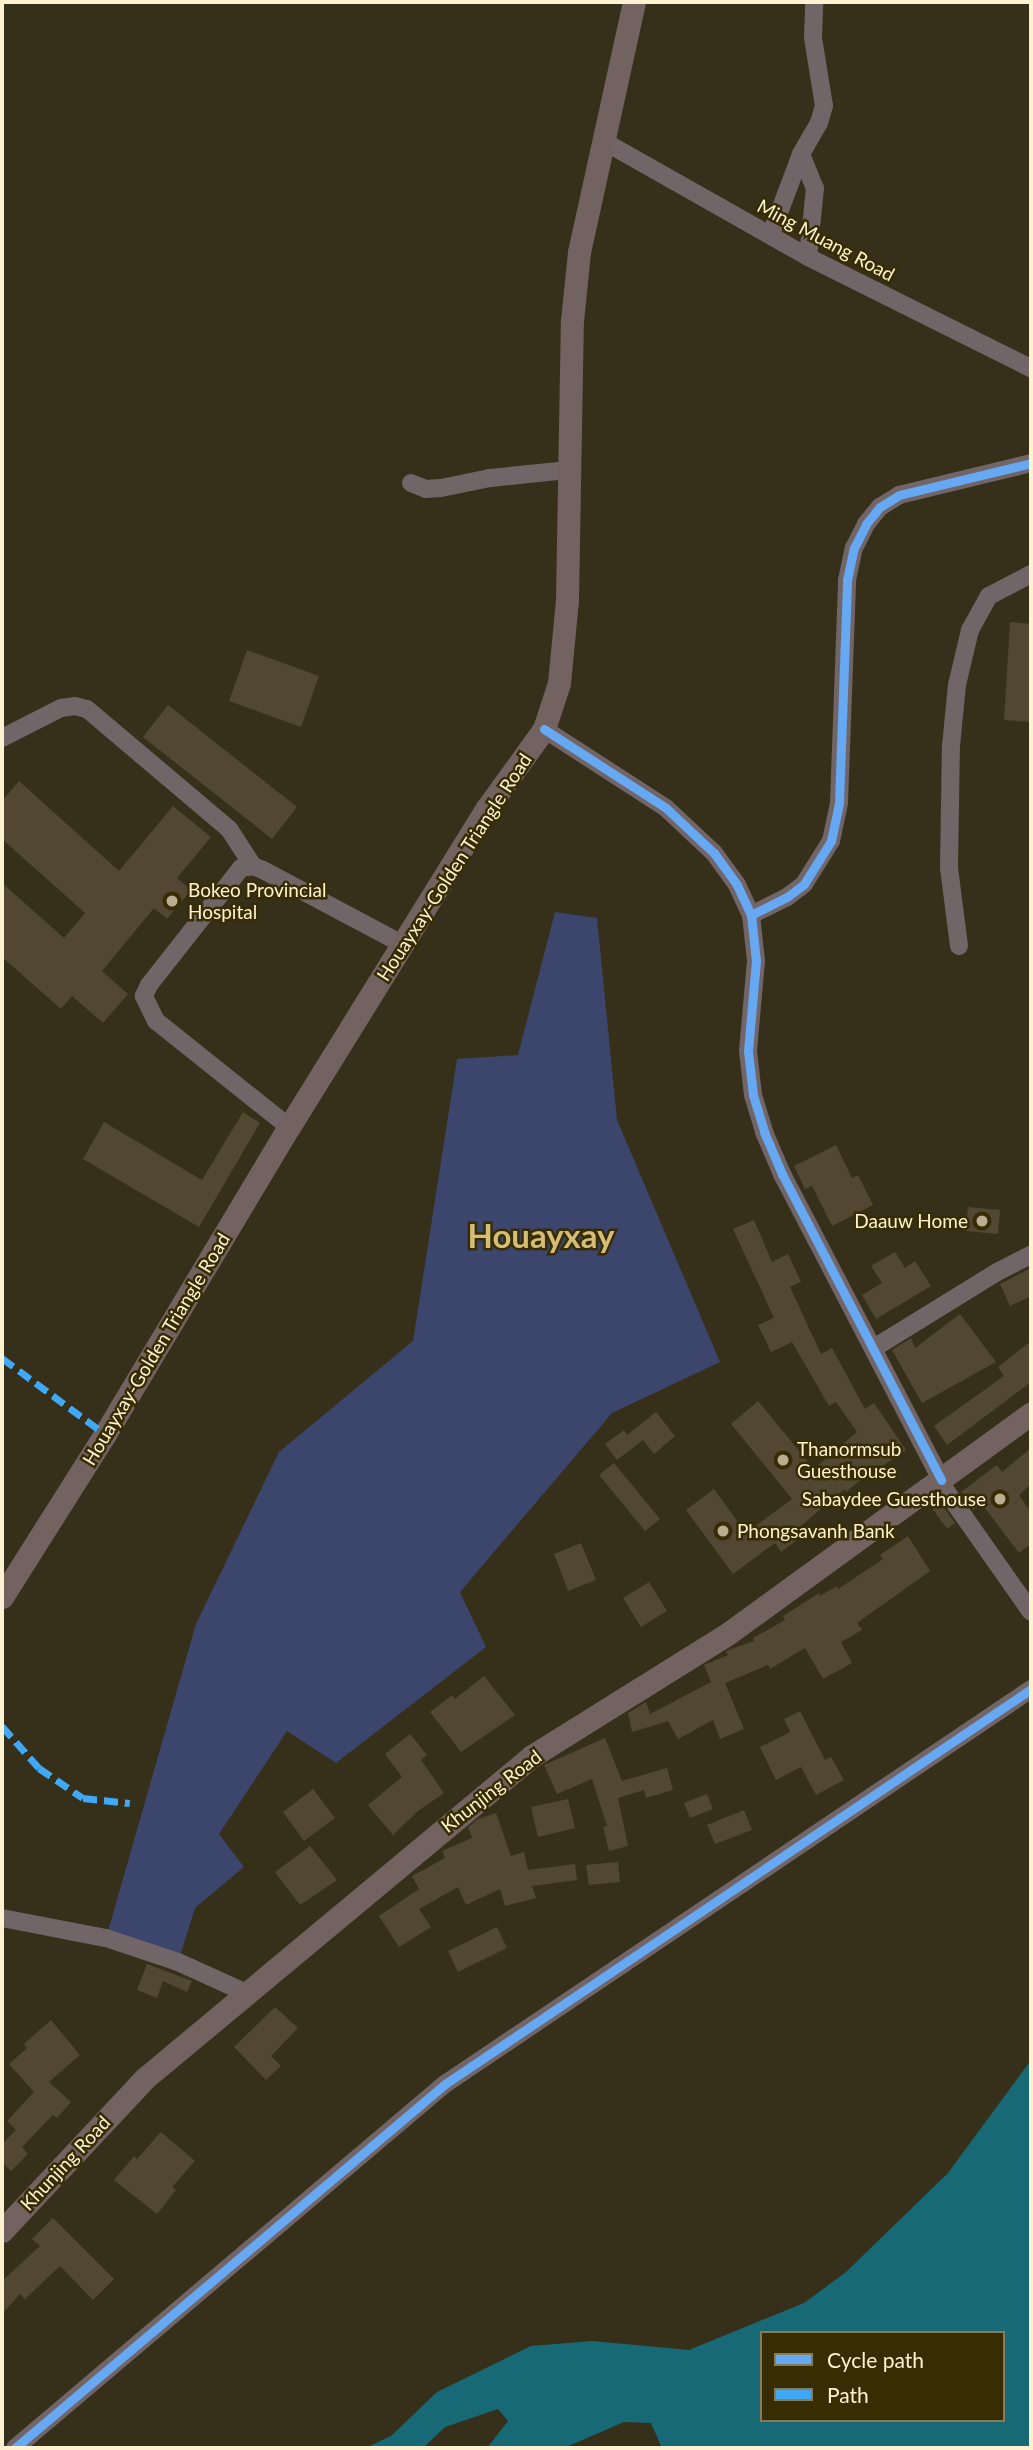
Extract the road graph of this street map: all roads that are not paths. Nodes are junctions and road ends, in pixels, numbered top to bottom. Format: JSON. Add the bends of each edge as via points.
{"nodes":[{"id":1,"x":634,"y":2,"type":"edge"},
{"id":2,"x":814,"y":2,"type":"edge"},
{"id":3,"x":605,"y":142,"type":"junction"},
{"id":4,"x":801,"y":154,"type":"junction"},
{"id":5,"x":771,"y":234,"type":"junction"},
{"id":6,"x":808,"y":257,"type":"junction"},
{"id":7,"x":1031,"y":368,"type":"edge"},
{"id":8,"x":1031,"y":463,"type":"edge"},
{"id":9,"x":567,"y":470,"type":"junction"},
{"id":10,"x":411,"y":484,"type":"dead end"},
{"id":11,"x":1031,"y":574,"type":"edge"},
{"id":12,"x":544,"y":729,"type":"junction"},
{"id":13,"x":2,"y":738,"type":"edge"},
{"id":14,"x":253,"y":866,"type":"junction"},
{"id":15,"x":751,"y":915,"type":"junction"},
{"id":16,"x":404,"y":945,"type":"junction"},
{"id":17,"x":959,"y":946,"type":"dead end"},
{"id":18,"x":289,"y":1127,"type":"junction"},
{"id":19,"x":1031,"y":1255,"type":"edge"},
{"id":20,"x":874,"y":1349,"type":"junction"},
{"id":21,"x":1031,"y":1413,"type":"edge"},
{"id":22,"x":940,"y":1481,"type":"junction"},
{"id":23,"x":2,"y":1597,"type":"edge"},
{"id":24,"x":1031,"y":1612,"type":"edge"},
{"id":25,"x":1031,"y":1689,"type":"edge"},
{"id":26,"x":2,"y":1918,"type":"edge"},
{"id":27,"x":244,"y":1993,"type":"junction"},
{"id":28,"x":2,"y":2231,"type":"edge"},
{"id":29,"x":15,"y":2448,"type":"edge"}],
"edges":[{"from":1,"to":3,"type":"main road","name":"Houayxay-Golden Triangle Road"},
{"from":2,"to":4,"type":"street","via":[[813,38],[824,106]]},
{"from":3,"to":5,"type":"street","name":"Ming Muang Road"},
{"from":3,"to":9,"type":"main road","name":"Houayxay-Golden Triangle Road","via":[[579,252]]},
{"from":4,"to":5,"type":"street"},
{"from":4,"to":6,"type":"street","via":[[815,188]]},
{"from":5,"to":6,"type":"street","name":"Ming Muang Road"},
{"from":6,"to":7,"type":"street","name":"Ming Muang Road"},
{"from":8,"to":15,"type":"street","via":[[899,495],[880,507],[866,524],[854,548],[847,580],[839,802],[831,841],[804,884]]},
{"from":9,"to":10,"type":"street","via":[[441,488]]},
{"from":9,"to":12,"type":"main road","name":"Houayxay-Golden Triangle Road","via":[[567,600],[559,683]]},
{"from":11,"to":17,"type":"street","via":[[989,596],[970,630],[957,685],[949,868]]},
{"from":12,"to":15,"type":"street","via":[[666,808],[714,853]]},
{"from":12,"to":16,"type":"main road","name":"Houayxay-Golden Triangle Road","via":[[487,808]]},
{"from":13,"to":14,"type":"street","via":[[61,708],[87,709],[229,829]]},
{"from":14,"to":16,"type":"street"},
{"from":14,"to":18,"type":"street","via":[[234,874],[144,996],[156,1021]]},
{"from":15,"to":20,"type":"street","via":[[756,961],[748,1051],[753,1095],[782,1174]]},
{"from":16,"to":18,"type":"main road","name":"Houayxay-Golden Triangle Road"},
{"from":18,"to":23,"type":"main road","name":"Houayxay-Golden Triangle Road","via":[[113,1422]]},
{"from":19,"to":20,"type":"street"},
{"from":20,"to":22,"type":"street"},
{"from":21,"to":22,"type":"main road","name":"Khunjing Road"},
{"from":22,"to":24,"type":"street"},
{"from":22,"to":27,"type":"main road","name":"Khunjing Road","via":[[726,1634],[532,1756]]},
{"from":25,"to":29,"type":"street","via":[[446,2084]]},
{"from":26,"to":27,"type":"street","via":[[106,1938],[178,1962]]},
{"from":27,"to":28,"type":"main road","name":"Khunjing Road","via":[[144,2079]]}]}
